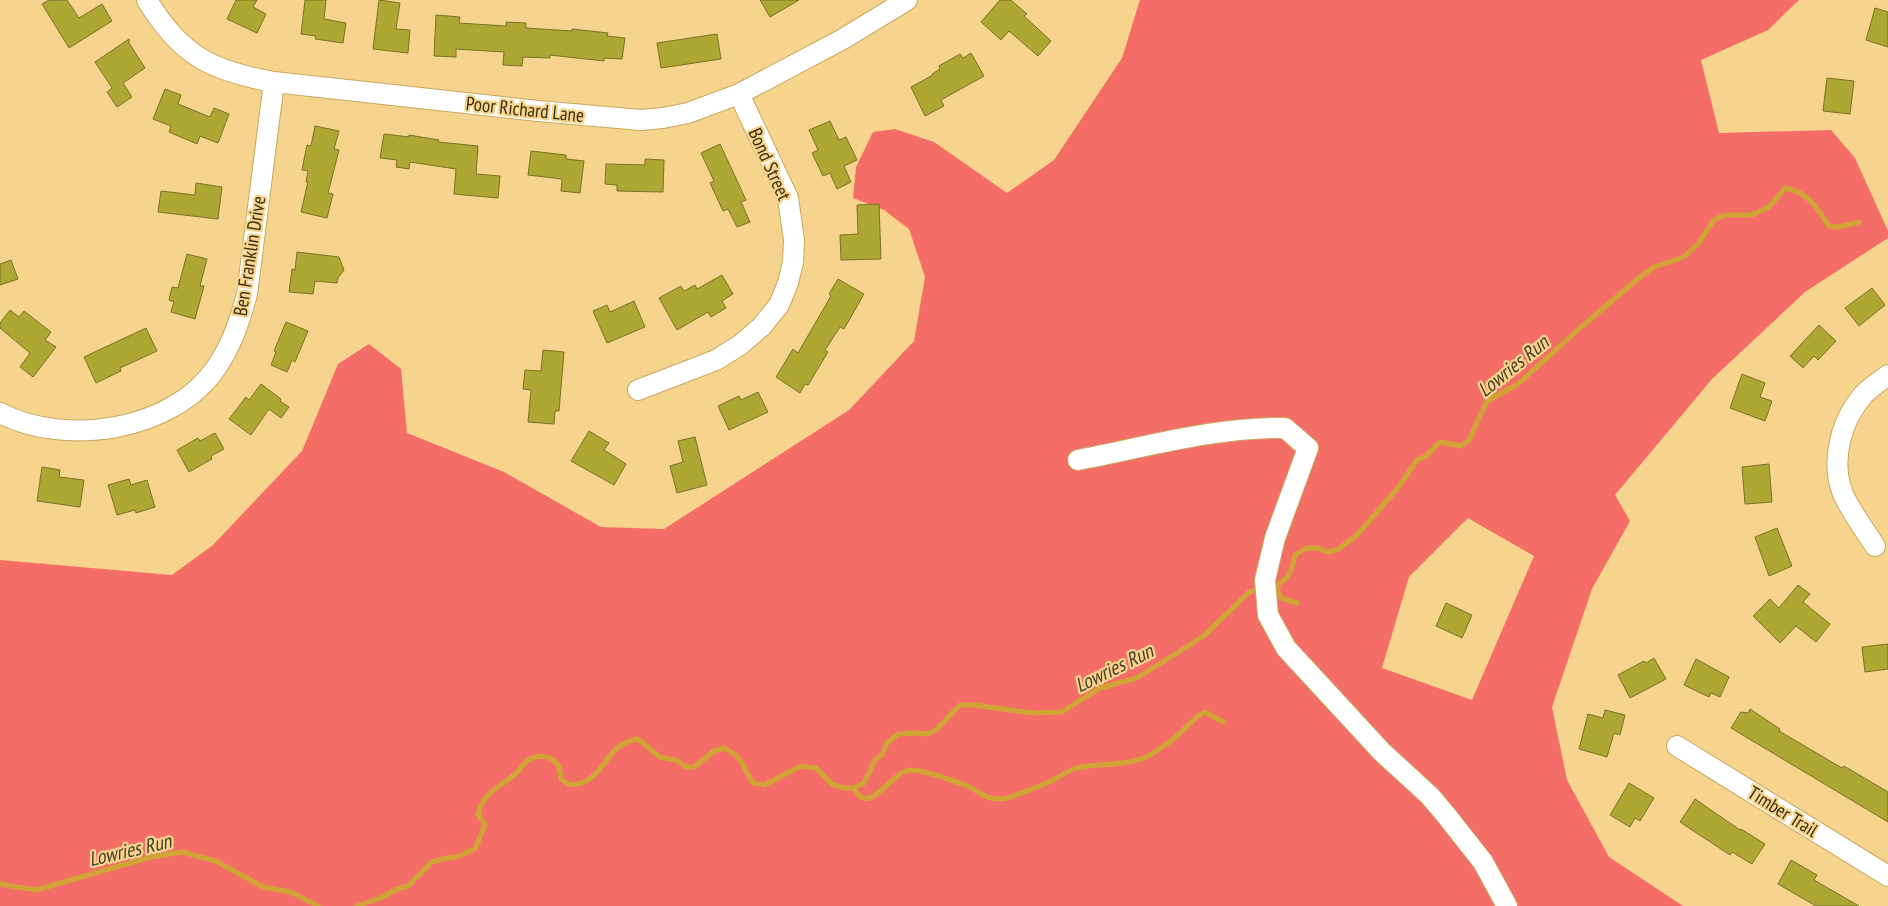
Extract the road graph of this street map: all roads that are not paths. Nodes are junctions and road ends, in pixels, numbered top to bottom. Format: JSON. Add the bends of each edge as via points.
{"nodes":[{"id":1,"x":147,"y":0,"type":"edge"},
{"id":2,"x":907,"y":0,"type":"edge"},
{"id":3,"x":274,"y":82,"type":"junction"},
{"id":4,"x":739,"y":94,"type":"junction"},
{"id":5,"x":1888,"y":375,"type":"edge"},
{"id":6,"x":638,"y":390,"type":"dead end"},
{"id":7,"x":0,"y":413,"type":"edge"},
{"id":8,"x":1078,"y":460,"type":"dead end"},
{"id":9,"x":1875,"y":546,"type":"dead end"},
{"id":10,"x":1677,"y":746,"type":"dead end"},
{"id":11,"x":1888,"y":876,"type":"edge"},
{"id":12,"x":1507,"y":906,"type":"edge"}],
"edges":[{"from":1,"to":3,"type":"street","name":"Poor Richard Lane","via":[[167,30],[205,62],[229,72]]},
{"from":2,"to":4,"type":"street","name":"Poor Richard Lane","via":[[843,39]]},
{"from":3,"to":4,"type":"street","name":"Poor Richard Lane","via":[[641,120],[688,113]]},
{"from":3,"to":7,"type":"street","name":"Ben Franklin Drive","via":[[247,294],[240,321],[216,369],[196,390],[172,406],[144,420],[120,426],[57,429],[36,426]]},
{"from":4,"to":6,"type":"street","name":"Bond Street","via":[[788,198],[794,240],[788,283],[779,305],[740,345],[716,360]]},
{"from":5,"to":9,"type":"street","via":[[1865,393],[1851,411],[1839,451],[1838,472],[1844,494]]},
{"from":8,"to":12,"type":"street","via":[[1224,430],[1285,428],[1308,448],[1275,538],[1265,580],[1268,615],[1286,648],[1382,752],[1430,796],[1483,862]]},
{"from":10,"to":11,"type":"street","name":"Timber Trail"}]}
